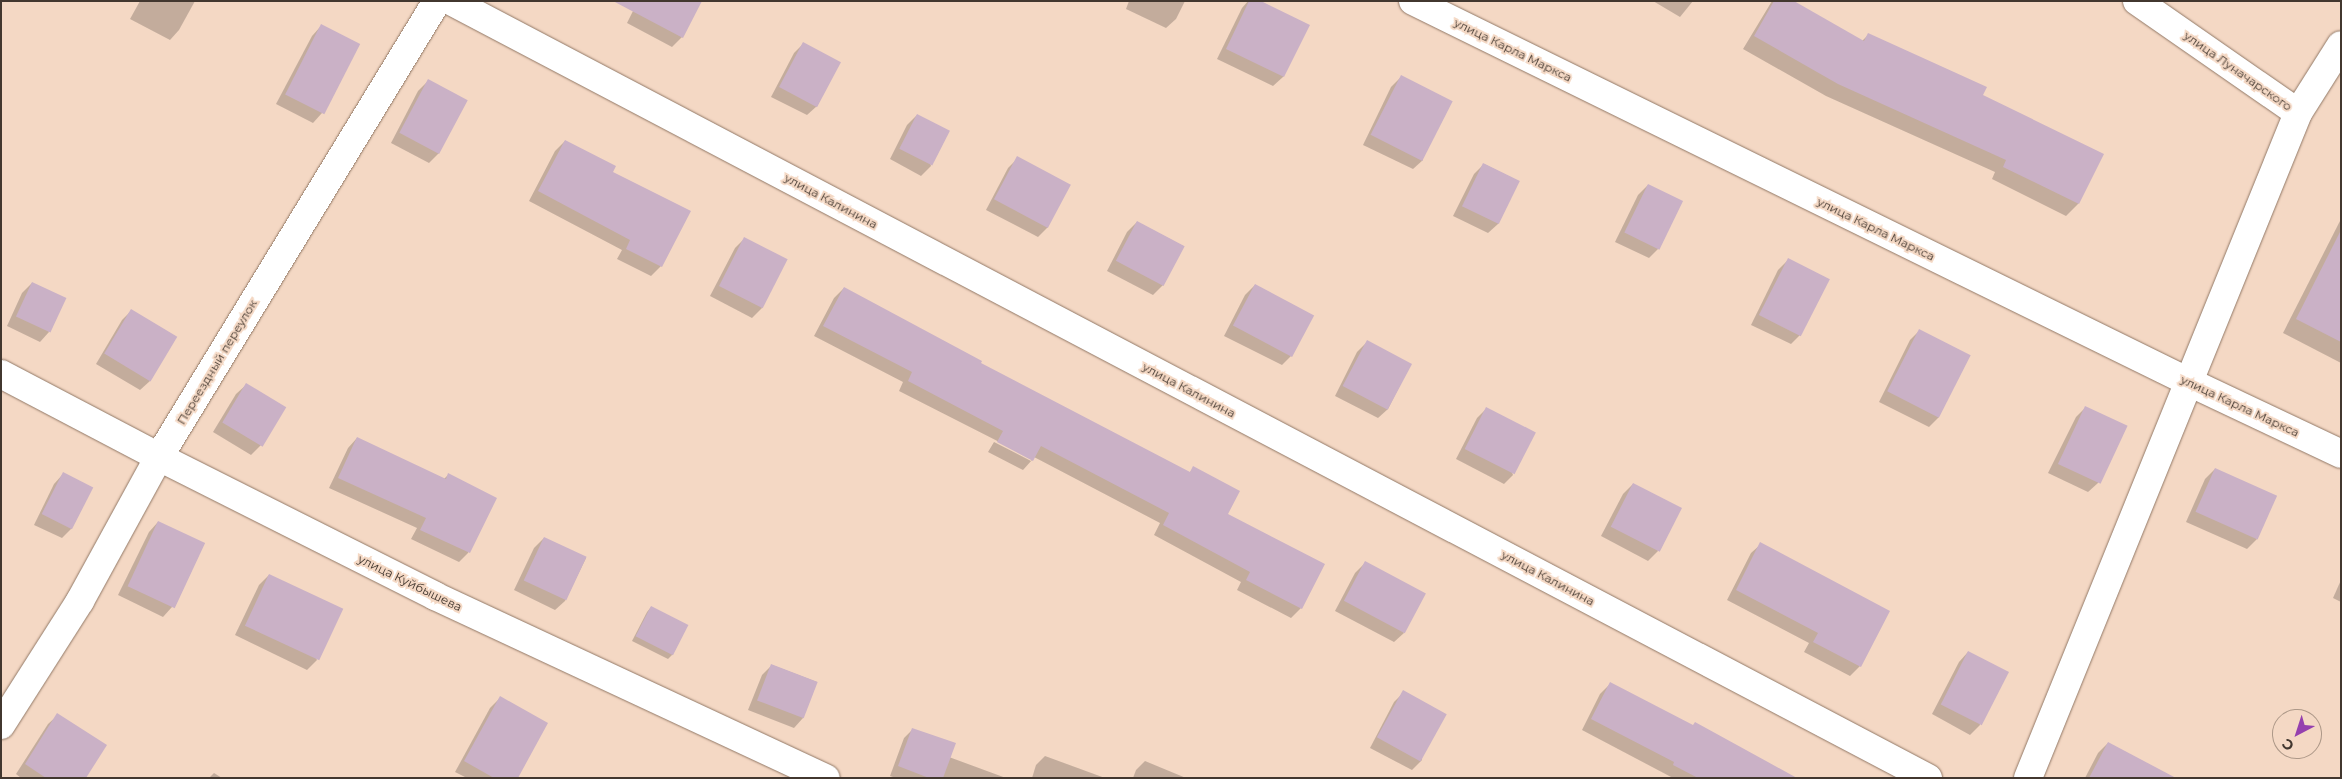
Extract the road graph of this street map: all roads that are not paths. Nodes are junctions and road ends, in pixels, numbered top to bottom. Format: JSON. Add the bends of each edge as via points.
{"nodes":[{"id":1,"x":437,"y":1,"type":"edge"},
{"id":2,"x":451,"y":1,"type":"edge"},
{"id":3,"x":1413,"y":1,"type":"edge"},
{"id":4,"x":2137,"y":1,"type":"edge"},
{"id":5,"x":2341,"y":45,"type":"edge"},
{"id":6,"x":2298,"y":113,"type":"junction"},
{"id":7,"x":1,"y":374,"type":"edge"},
{"id":8,"x":2189,"y":382,"type":"junction"},
{"id":9,"x":2341,"y":454,"type":"edge"},
{"id":10,"x":159,"y":457,"type":"junction"},
{"id":11,"x":1,"y":725,"type":"edge"},
{"id":12,"x":826,"y":778,"type":"edge"},
{"id":13,"x":1928,"y":778,"type":"edge"},
{"id":14,"x":2028,"y":778,"type":"edge"}],
"edges":[{"from":1,"to":10,"type":"street","name":"Переездный переулок"},
{"from":2,"to":13,"type":"street","name":"улица Калинина"},
{"from":3,"to":8,"type":"street","name":"улица Карла Маркса"},
{"from":4,"to":6,"type":"street","name":"улица Луначарского"},
{"from":5,"to":6,"type":"street","name":"улица Луначарского"},
{"from":6,"to":8,"type":"street"},
{"from":7,"to":10,"type":"street","name":"улица Куйбышева"},
{"from":8,"to":9,"type":"street","name":"улица Карла Маркса"},
{"from":8,"to":14,"type":"street"},
{"from":10,"to":11,"type":"street","name":"Переездный переулок","via":[[80,601]]},
{"from":10,"to":12,"type":"street","name":"улица Куйбышева","via":[[435,596]]}]}
